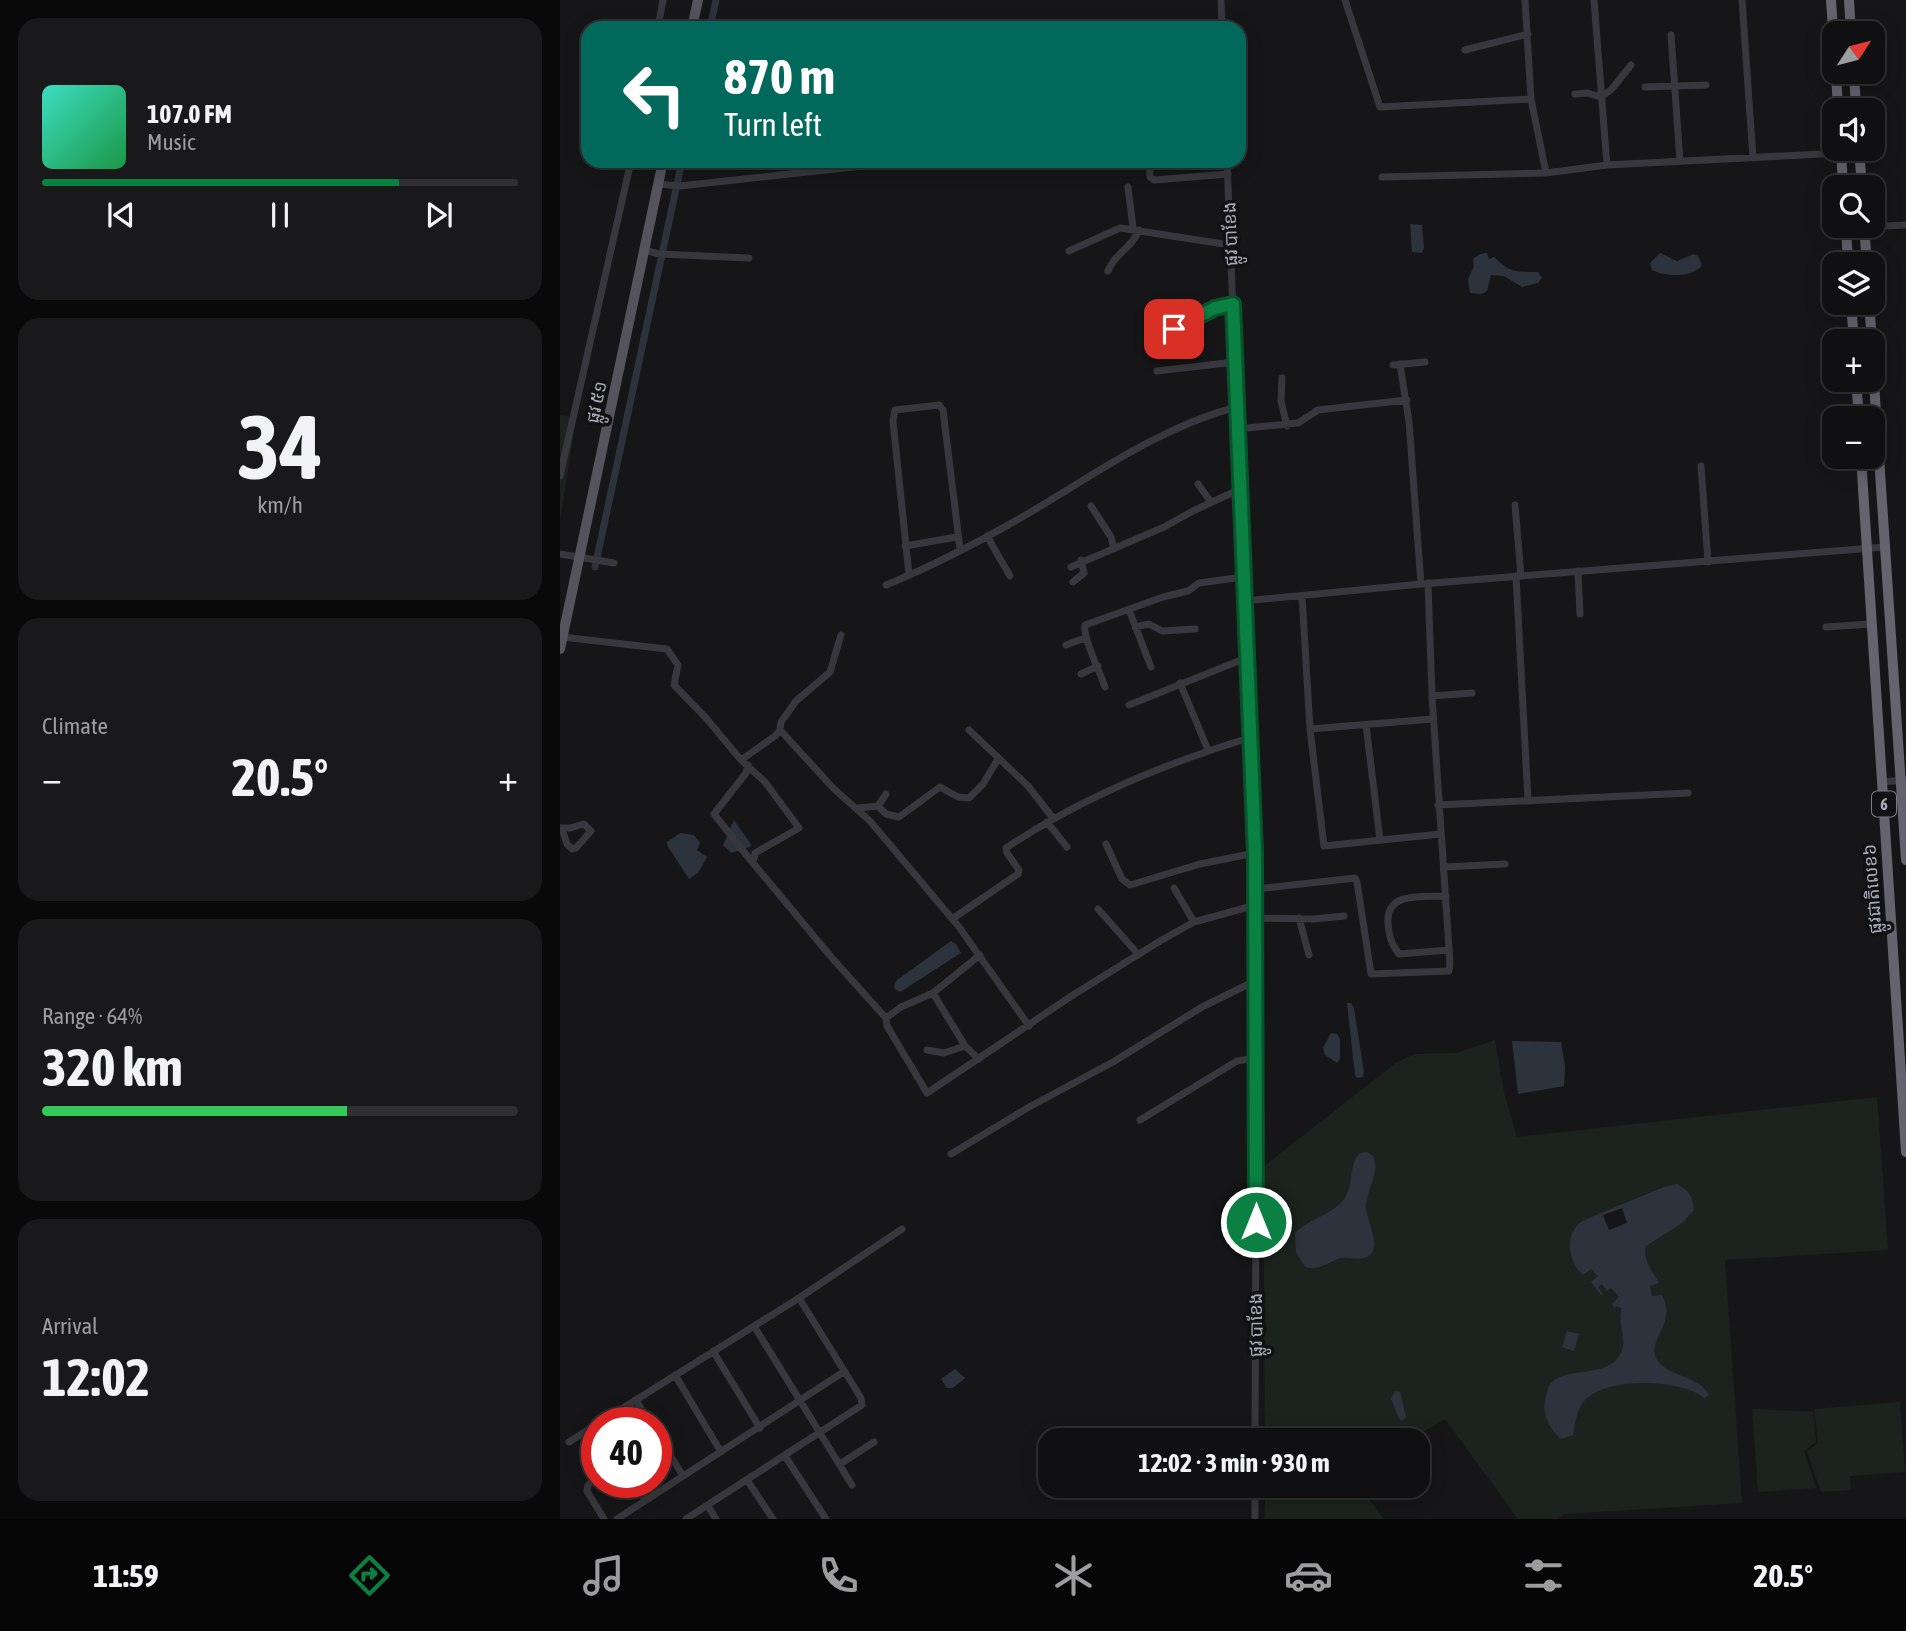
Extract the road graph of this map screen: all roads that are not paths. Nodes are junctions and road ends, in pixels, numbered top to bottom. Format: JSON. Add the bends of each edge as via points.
{"nodes":[{"id":1,"x":663,"y":0,"type":"edge"},
{"id":2,"x":698,"y":0,"type":"edge"},
{"id":3,"x":1221,"y":0,"type":"edge"},
{"id":4,"x":1345,"y":0,"type":"edge"},
{"id":5,"x":1525,"y":0,"type":"edge"},
{"id":6,"x":1594,"y":0,"type":"edge"},
{"id":7,"x":1742,"y":0,"type":"edge"},
{"id":8,"x":1831,"y":0,"type":"edge"},
{"id":9,"x":1849,"y":0,"type":"edge"},
{"id":10,"x":659,"y":21,"type":"edge"},
{"id":11,"x":694,"y":21,"type":"edge"},
{"id":12,"x":1222,"y":21,"type":"edge"},
{"id":13,"x":1832,"y":21,"type":"edge"},
{"id":14,"x":1850,"y":21,"type":"edge"},
{"id":15,"x":1528,"y":34,"type":"junction"},
{"id":16,"x":1671,"y":35,"type":"dead end"},
{"id":17,"x":1465,"y":50,"type":"dead end"},
{"id":18,"x":1631,"y":65,"type":"dead end"},
{"id":19,"x":1675,"y":85,"type":"junction"},
{"id":20,"x":1706,"y":85,"type":"dead end"},
{"id":21,"x":1645,"y":86,"type":"dead end"},
{"id":22,"x":1575,"y":94,"type":"dead end"},
{"id":23,"x":1601,"y":97,"type":"junction"},
{"id":24,"x":1531,"y":99,"type":"junction"},
{"id":25,"x":1822,"y":153,"type":"edge"},
{"id":26,"x":1753,"y":158,"type":"junction"},
{"id":27,"x":1679,"y":161,"type":"junction"},
{"id":28,"x":1607,"y":165,"type":"junction"},
{"id":29,"x":629,"y":168,"type":"edge"},
{"id":30,"x":663,"y":168,"type":"edge"},
{"id":31,"x":844,"y":168,"type":"edge"},
{"id":32,"x":1149,"y":168,"type":"edge"},
{"id":33,"x":1228,"y":168,"type":"edge"},
{"id":34,"x":1546,"y":173,"type":"junction"},
{"id":35,"x":1228,"y":174,"type":"junction"},
{"id":36,"x":1382,"y":177,"type":"dead end"},
{"id":37,"x":662,"y":184,"type":"junction"},
{"id":38,"x":1128,"y":187,"type":"dead end"},
{"id":39,"x":1906,"y":225,"type":"edge"},
{"id":40,"x":1885,"y":226,"type":"edge"},
{"id":41,"x":1136,"y":229,"type":"junction"},
{"id":42,"x":1230,"y":245,"type":"junction"},
{"id":43,"x":1069,"y":251,"type":"dead end"},
{"id":44,"x":652,"y":253,"type":"junction"},
{"id":45,"x":749,"y":258,"type":"dead end"},
{"id":46,"x":1108,"y":271,"type":"dead end"},
{"id":47,"x":1233,"y":304,"type":"junction"},
{"id":48,"x":1152,"y":335,"type":"dead end"},
{"id":49,"x":1235,"y":362,"type":"junction"},
{"id":50,"x":1425,"y":362,"type":"dead end"},
{"id":51,"x":1157,"y":372,"type":"dead end"},
{"id":52,"x":1282,"y":378,"type":"dead end"},
{"id":53,"x":1875,"y":392,"type":"edge"},
{"id":54,"x":1407,"y":400,"type":"junction"},
{"id":55,"x":1237,"y":407,"type":"junction"},
{"id":56,"x":1287,"y":426,"type":"junction"},
{"id":57,"x":1237,"y":429,"type":"junction"},
{"id":58,"x":1701,"y":466,"type":"dead end"},
{"id":59,"x":1862,"y":469,"type":"edge"},
{"id":60,"x":560,"y":476,"type":"edge"},
{"id":61,"x":1198,"y":484,"type":"dead end"},
{"id":62,"x":1240,"y":489,"type":"junction"},
{"id":63,"x":1211,"y":502,"type":"junction"},
{"id":64,"x":1515,"y":505,"type":"dead end"},
{"id":65,"x":1091,"y":506,"type":"dead end"},
{"id":66,"x":987,"y":536,"type":"junction"},
{"id":67,"x":957,"y":537,"type":"junction"},
{"id":68,"x":905,"y":546,"type":"junction"},
{"id":69,"x":1885,"y":547,"type":"junction"},
{"id":70,"x":1867,"y":548,"type":"junction"},
{"id":71,"x":960,"y":549,"type":"junction"},
{"id":72,"x":1114,"y":549,"type":"junction"},
{"id":73,"x":560,"y":554,"type":"edge"},
{"id":74,"x":577,"y":555,"type":"junction"},
{"id":75,"x":1081,"y":560,"type":"junction"},
{"id":76,"x":1708,"y":562,"type":"junction"},
{"id":77,"x":614,"y":563,"type":"dead end"},
{"id":78,"x":1071,"y":566,"type":"dead end"},
{"id":79,"x":1578,"y":571,"type":"junction"},
{"id":80,"x":909,"y":575,"type":"junction"},
{"id":81,"x":1010,"y":576,"type":"dead end"},
{"id":82,"x":1518,"y":576,"type":"junction"},
{"id":83,"x":1243,"y":577,"type":"junction"},
{"id":84,"x":1073,"y":582,"type":"dead end"},
{"id":85,"x":1425,"y":583,"type":"junction"},
{"id":86,"x":886,"y":585,"type":"dead end"},
{"id":87,"x":1302,"y":596,"type":"junction"},
{"id":88,"x":1244,"y":601,"type":"junction"},
{"id":89,"x":1129,"y":610,"type":"junction"},
{"id":90,"x":1580,"y":614,"type":"dead end"},
{"id":91,"x":1871,"y":624,"type":"junction"},
{"id":92,"x":1135,"y":627,"type":"junction"},
{"id":93,"x":1826,"y":628,"type":"dead end"},
{"id":94,"x":1195,"y":629,"type":"dead end"},
{"id":95,"x":841,"y":635,"type":"dead end"},
{"id":96,"x":562,"y":637,"type":"junction"},
{"id":97,"x":1085,"y":638,"type":"junction"},
{"id":98,"x":1066,"y":645,"type":"dead end"},
{"id":99,"x":560,"y":649,"type":"edge"},
{"id":100,"x":1246,"y":658,"type":"junction"},
{"id":101,"x":1098,"y":666,"type":"junction"},
{"id":102,"x":1151,"y":667,"type":"dead end"},
{"id":103,"x":1081,"y":674,"type":"dead end"},
{"id":104,"x":1180,"y":683,"type":"junction"},
{"id":105,"x":1105,"y":687,"type":"dead end"},
{"id":106,"x":1472,"y":693,"type":"dead end"},
{"id":107,"x":1432,"y":696,"type":"junction"},
{"id":108,"x":1129,"y":705,"type":"dead end"},
{"id":109,"x":1433,"y":719,"type":"junction"},
{"id":110,"x":1366,"y":725,"type":"junction"},
{"id":111,"x":1310,"y":729,"type":"junction"},
{"id":112,"x":780,"y":730,"type":"junction"},
{"id":113,"x":969,"y":730,"type":"dead end"},
{"id":114,"x":1249,"y":738,"type":"junction"},
{"id":115,"x":1208,"y":750,"type":"junction"},
{"id":116,"x":998,"y":759,"type":"junction"},
{"id":117,"x":745,"y":763,"type":"junction"},
{"id":118,"x":1903,"y":781,"type":"edge"},
{"id":119,"x":1882,"y":782,"type":"junction"},
{"id":120,"x":1688,"y":793,"type":"dead end"},
{"id":121,"x":886,"y":794,"type":"dead end"},
{"id":122,"x":1528,"y":801,"type":"junction"},
{"id":123,"x":1438,"y":805,"type":"junction"},
{"id":124,"x":878,"y":806,"type":"junction"},
{"id":125,"x":858,"y":808,"type":"junction"},
{"id":126,"x":1050,"y":820,"type":"junction"},
{"id":127,"x":1440,"y":834,"type":"junction"},
{"id":128,"x":1380,"y":840,"type":"junction"},
{"id":129,"x":1106,"y":844,"type":"dead end"},
{"id":130,"x":1067,"y":847,"type":"dead end"},
{"id":131,"x":1255,"y":853,"type":"junction"},
{"id":132,"x":1906,"y":860,"type":"edge"},
{"id":133,"x":752,"y":863,"type":"junction"},
{"id":134,"x":1505,"y":864,"type":"dead end"},
{"id":135,"x":1444,"y":867,"type":"junction"},
{"id":136,"x":1174,"y":888,"type":"dead end"},
{"id":137,"x":1256,"y":889,"type":"junction"},
{"id":138,"x":1446,"y":896,"type":"junction"},
{"id":139,"x":1256,"y":905,"type":"junction"},
{"id":140,"x":1098,"y":909,"type":"dead end"},
{"id":141,"x":1344,"y":916,"type":"dead end"},
{"id":142,"x":1257,"y":918,"type":"junction"},
{"id":143,"x":1299,"y":918,"type":"junction"},
{"id":144,"x":952,"y":919,"type":"junction"},
{"id":145,"x":1194,"y":922,"type":"junction"},
{"id":146,"x":1449,"y":950,"type":"junction"},
{"id":147,"x":1138,"y":954,"type":"junction"},
{"id":148,"x":980,"y":955,"type":"junction"},
{"id":149,"x":1309,"y":955,"type":"dead end"},
{"id":150,"x":1256,"y":980,"type":"junction"},
{"id":151,"x":933,"y":993,"type":"junction"},
{"id":152,"x":886,"y":1018,"type":"junction"},
{"id":153,"x":1029,"y":1026,"type":"junction"},
{"id":154,"x":965,"y":1046,"type":"junction"},
{"id":155,"x":927,"y":1050,"type":"dead end"},
{"id":156,"x":1256,"y":1058,"type":"junction"},
{"id":157,"x":979,"y":1059,"type":"junction"},
{"id":158,"x":1140,"y":1120,"type":"dead end"},
{"id":159,"x":1906,"y":1152,"type":"edge"},
{"id":160,"x":951,"y":1154,"type":"dead end"},
{"id":161,"x":902,"y":1230,"type":"dead end"},
{"id":162,"x":799,"y":1298,"type":"junction"},
{"id":163,"x":754,"y":1326,"type":"junction"},
{"id":164,"x":713,"y":1351,"type":"junction"},
{"id":165,"x":845,"y":1371,"type":"junction"},
{"id":166,"x":675,"y":1375,"type":"junction"},
{"id":167,"x":636,"y":1400,"type":"junction"},
{"id":168,"x":801,"y":1401,"type":"junction"},
{"id":169,"x":624,"y":1407,"type":"edge"},
{"id":170,"x":640,"y":1407,"type":"edge"},
{"id":171,"x":760,"y":1428,"type":"junction"},
{"id":172,"x":1255,"y":1428,"type":"edge"},
{"id":173,"x":581,"y":1434,"type":"edge"},
{"id":174,"x":820,"y":1434,"type":"junction"},
{"id":175,"x":569,"y":1442,"type":"dead end"},
{"id":176,"x":874,"y":1442,"type":"dead end"},
{"id":177,"x":721,"y":1452,"type":"junction"},
{"id":178,"x":785,"y":1456,"type":"junction"},
{"id":179,"x":672,"y":1459,"type":"edge"},
{"id":180,"x":840,"y":1464,"type":"junction"},
{"id":181,"x":682,"y":1476,"type":"junction"},
{"id":182,"x":747,"y":1480,"type":"junction"},
{"id":183,"x":852,"y":1485,"type":"dead end"},
{"id":184,"x":591,"y":1498,"type":"edge"},
{"id":185,"x":1255,"y":1498,"type":"edge"},
{"id":186,"x":645,"y":1500,"type":"joint"},
{"id":187,"x":708,"y":1506,"type":"junction"},
{"id":188,"x":604,"y":1519,"type":"edge"},
{"id":189,"x":617,"y":1519,"type":"edge"},
{"id":190,"x":686,"y":1519,"type":"edge"},
{"id":191,"x":716,"y":1519,"type":"edge"},
{"id":192,"x":773,"y":1519,"type":"edge"},
{"id":193,"x":826,"y":1519,"type":"edge"},
{"id":194,"x":1255,"y":1519,"type":"edge"}],
"edges":[{"from":1,"to":10,"type":"street"},
{"from":2,"to":11,"type":"main road"},
{"from":3,"to":12,"type":"street"},
{"from":4,"to":24,"type":"street","via":[[1380,107]]},
{"from":5,"to":15,"type":"street"},
{"from":6,"to":23,"type":"street"},
{"from":7,"to":26,"type":"street"},
{"from":8,"to":13,"type":"highway"},
{"from":9,"to":14,"type":"highway"},
{"from":15,"to":17,"type":"street"},
{"from":15,"to":24,"type":"street"},
{"from":16,"to":19,"type":"street"},
{"from":18,"to":23,"type":"street"},
{"from":19,"to":20,"type":"street"},
{"from":19,"to":21,"type":"street"},
{"from":19,"to":27,"type":"street"},
{"from":22,"to":23,"type":"street"},
{"from":23,"to":28,"type":"street"},
{"from":24,"to":34,"type":"street"},
{"from":25,"to":26,"type":"street"},
{"from":26,"to":27,"type":"street"},
{"from":27,"to":28,"type":"street"},
{"from":28,"to":34,"type":"street"},
{"from":29,"to":60,"type":"street"},
{"from":30,"to":37,"type":"main road","name":"ផ្លូវ ៥១"},
{"from":31,"to":37,"type":"street","via":[[680,186]]},
{"from":32,"to":35,"type":"street","via":[[1154,180]]},
{"from":33,"to":35,"type":"street","name":"ផ្លូវ បាខែង"},
{"from":34,"to":36,"type":"street"},
{"from":35,"to":42,"type":"street","name":"ផ្លូវ បាខែង"},
{"from":37,"to":44,"type":"main road","name":"ផ្លូវ ៥១"},
{"from":38,"to":41,"type":"street"},
{"from":39,"to":40,"type":"street"},
{"from":41,"to":42,"type":"street"},
{"from":41,"to":43,"type":"street","via":[[1116,229]]},
{"from":41,"to":46,"type":"street","via":[[1132,244],[1114,258]]},
{"from":42,"to":47,"type":"street","name":"ផ្លូវ បាខែង"},
{"from":44,"to":45,"type":"street"},
{"from":44,"to":74,"type":"main road","name":"ផ្លូវ ៥១"},
{"from":47,"to":48,"type":"street"},
{"from":47,"to":49,"type":"street","name":"ផ្លូវ បាខែង"},
{"from":49,"to":51,"type":"street"},
{"from":49,"to":55,"type":"street","name":"ផ្លូវ បាខែង"},
{"from":50,"to":54,"type":"street","via":[[1397,365]]},
{"from":52,"to":56,"type":"street"},
{"from":53,"to":69,"type":"highway","name":"ផ្លូវជាតិលេខ៦","number":"6"},
{"from":54,"to":56,"type":"street","via":[[1318,410]]},
{"from":54,"to":85,"type":"street"},
{"from":55,"to":57,"type":"street","name":"ផ្លូវ បាខែង"},
{"from":55,"to":66,"type":"street","via":[[1163,433]]},
{"from":56,"to":57,"type":"street"},
{"from":57,"to":62,"type":"street","name":"ផ្លូវ បាខែង"},
{"from":58,"to":76,"type":"street"},
{"from":59,"to":70,"type":"highway","name":"ផ្លូវជាតិលេខ៦","number":"6"},
{"from":61,"to":63,"type":"street"},
{"from":62,"to":63,"type":"street"},
{"from":62,"to":83,"type":"street","name":"ផ្លូវ បាខែង"},
{"from":63,"to":72,"type":"street"},
{"from":64,"to":82,"type":"street"},
{"from":65,"to":72,"type":"street"},
{"from":66,"to":71,"type":"street"},
{"from":66,"to":81,"type":"street"},
{"from":67,"to":68,"type":"street"},
{"from":67,"to":68,"type":"street","via":[[943,410],[939,405],[895,410]]},
{"from":67,"to":71,"type":"street"},
{"from":68,"to":80,"type":"street"},
{"from":69,"to":70,"type":"street"},
{"from":69,"to":118,"type":"highway","name":"ផ្លូវជាតិលេខ៦","number":"6"},
{"from":70,"to":76,"type":"street"},
{"from":70,"to":91,"type":"highway","name":"ផ្លូវជាតិលេខ៦","number":"6"},
{"from":71,"to":80,"type":"street"},
{"from":72,"to":75,"type":"street"},
{"from":73,"to":74,"type":"street"},
{"from":74,"to":77,"type":"street"},
{"from":74,"to":96,"type":"main road","name":"ផ្លូវ ៥១"},
{"from":75,"to":78,"type":"street"},
{"from":75,"to":84,"type":"street","via":[[1084,573]]},
{"from":76,"to":79,"type":"street"},
{"from":79,"to":82,"type":"street"},
{"from":79,"to":90,"type":"street"},
{"from":80,"to":86,"type":"street"},
{"from":82,"to":85,"type":"street"},
{"from":82,"to":122,"type":"street"},
{"from":83,"to":88,"type":"street","name":"ផ្លូវ បាខែង"},
{"from":83,"to":89,"type":"street","via":[[1208,581]]},
{"from":85,"to":87,"type":"street"},
{"from":85,"to":107,"type":"street"},
{"from":87,"to":88,"type":"street"},
{"from":87,"to":111,"type":"street"},
{"from":88,"to":100,"type":"street","name":"ផ្លូវ បាខែង"},
{"from":89,"to":92,"type":"street"},
{"from":89,"to":97,"type":"street","via":[[1085,625]]},
{"from":91,"to":93,"type":"street"},
{"from":91,"to":119,"type":"highway","name":"ផ្លូវជាតិលេខ៦","number":"6"},
{"from":92,"to":94,"type":"street"},
{"from":92,"to":102,"type":"street"},
{"from":95,"to":112,"type":"street","via":[[830,672],[796,701]]},
{"from":96,"to":99,"type":"main road","name":"ផ្លូវ ៥១"},
{"from":96,"to":117,"type":"street","via":[[667,649],[679,669],[674,685]]},
{"from":97,"to":98,"type":"street"},
{"from":97,"to":101,"type":"street"},
{"from":100,"to":104,"type":"street"},
{"from":100,"to":114,"type":"street","name":"ផ្លូវ បាខែង"},
{"from":101,"to":103,"type":"street"},
{"from":101,"to":105,"type":"street"},
{"from":104,"to":108,"type":"street"},
{"from":104,"to":115,"type":"street"},
{"from":106,"to":107,"type":"street"},
{"from":107,"to":109,"type":"street"},
{"from":109,"to":110,"type":"street"},
{"from":109,"to":123,"type":"street"},
{"from":110,"to":111,"type":"street"},
{"from":110,"to":128,"type":"street"},
{"from":111,"to":128,"type":"street","via":[[1324,846]]},
{"from":112,"to":117,"type":"street"},
{"from":112,"to":125,"type":"street","via":[[834,789]]},
{"from":113,"to":116,"type":"street"},
{"from":114,"to":115,"type":"street"},
{"from":114,"to":131,"type":"street","name":"ផ្លូវ បាខែង"},
{"from":115,"to":126,"type":"street"},
{"from":116,"to":124,"type":"street","via":[[969,798],[940,787],[899,817]]},
{"from":116,"to":126,"type":"street","via":[[1028,786]]},
{"from":117,"to":133,"type":"street","via":[[746,773],[714,814]]},
{"from":117,"to":133,"type":"street","via":[[799,828],[755,853]]},
{"from":118,"to":119,"type":"street"},
{"from":118,"to":132,"type":"highway","name":"ផ្លូវជាតិលេខ៦","number":"6"},
{"from":119,"to":159,"type":"highway","name":"ផ្លូវជាតិលេខ៦","number":"6"},
{"from":120,"to":122,"type":"street"},
{"from":121,"to":124,"type":"street"},
{"from":122,"to":123,"type":"street"},
{"from":123,"to":127,"type":"street"},
{"from":124,"to":125,"type":"street"},
{"from":125,"to":144,"type":"street"},
{"from":126,"to":130,"type":"street"},
{"from":126,"to":144,"type":"street","via":[[1006,848],[1018,874]]},
{"from":127,"to":128,"type":"street"},
{"from":127,"to":135,"type":"street"},
{"from":129,"to":131,"type":"street","via":[[1122,879],[1130,885]]},
{"from":131,"to":137,"type":"street","name":"ផ្លូវ បាខែង"},
{"from":133,"to":152,"type":"street"},
{"from":134,"to":135,"type":"street"},
{"from":135,"to":138,"type":"street"},
{"from":136,"to":145,"type":"street"},
{"from":137,"to":139,"type":"street","name":"ផ្លូវ បាខែង"},
{"from":137,"to":146,"type":"street","via":[[1356,879],[1371,974],[1447,971]]},
{"from":138,"to":146,"type":"street"},
{"from":138,"to":146,"type":"street","via":[[1399,899],[1388,920],[1391,943],[1399,954]]},
{"from":139,"to":142,"type":"street","name":"ផ្លូវ បាខែង"},
{"from":139,"to":145,"type":"street"},
{"from":140,"to":147,"type":"street"},
{"from":141,"to":143,"type":"street"},
{"from":142,"to":143,"type":"street"},
{"from":142,"to":150,"type":"street","name":"ផ្លូវ បាខែង"},
{"from":143,"to":149,"type":"street"},
{"from":144,"to":148,"type":"street"},
{"from":145,"to":147,"type":"street"},
{"from":147,"to":153,"type":"street"},
{"from":148,"to":151,"type":"street"},
{"from":148,"to":153,"type":"street"},
{"from":150,"to":156,"type":"street","name":"ផ្លូវ បាខែង"},
{"from":150,"to":160,"type":"street"},
{"from":151,"to":152,"type":"street"},
{"from":151,"to":154,"type":"street"},
{"from":152,"to":157,"type":"street","via":[[927,1093]]},
{"from":153,"to":157,"type":"street"},
{"from":154,"to":155,"type":"street","via":[[944,1053]]},
{"from":154,"to":157,"type":"street"},
{"from":156,"to":158,"type":"street","via":[[1237,1061]]},
{"from":156,"to":172,"type":"street","name":"ផ្លូវ បាខែង"},
{"from":161,"to":162,"type":"street"},
{"from":162,"to":163,"type":"street"},
{"from":162,"to":165,"type":"street"},
{"from":163,"to":164,"type":"street"},
{"from":163,"to":168,"type":"street"},
{"from":164,"to":166,"type":"street"},
{"from":164,"to":171,"type":"street"},
{"from":165,"to":168,"type":"street"},
{"from":165,"to":174,"type":"street","via":[[862,1405]]},
{"from":166,"to":167,"type":"street"},
{"from":166,"to":177,"type":"street"},
{"from":167,"to":169,"type":"street"},
{"from":167,"to":170,"type":"street"},
{"from":168,"to":171,"type":"street"},
{"from":168,"to":174,"type":"street"},
{"from":171,"to":177,"type":"street"},
{"from":173,"to":175,"type":"street"},
{"from":174,"to":178,"type":"street"},
{"from":174,"to":180,"type":"street"},
{"from":176,"to":180,"type":"street"},
{"from":177,"to":181,"type":"street"},
{"from":178,"to":182,"type":"street"},
{"from":178,"to":193,"type":"street"},
{"from":179,"to":181,"type":"street"},
{"from":180,"to":183,"type":"street"},
{"from":181,"to":186,"type":"street"},
{"from":182,"to":187,"type":"street"},
{"from":182,"to":192,"type":"street"},
{"from":184,"to":188,"type":"street"},
{"from":185,"to":194,"type":"street"},
{"from":186,"to":189,"type":"street"},
{"from":187,"to":190,"type":"street"},
{"from":187,"to":191,"type":"street"}]}
